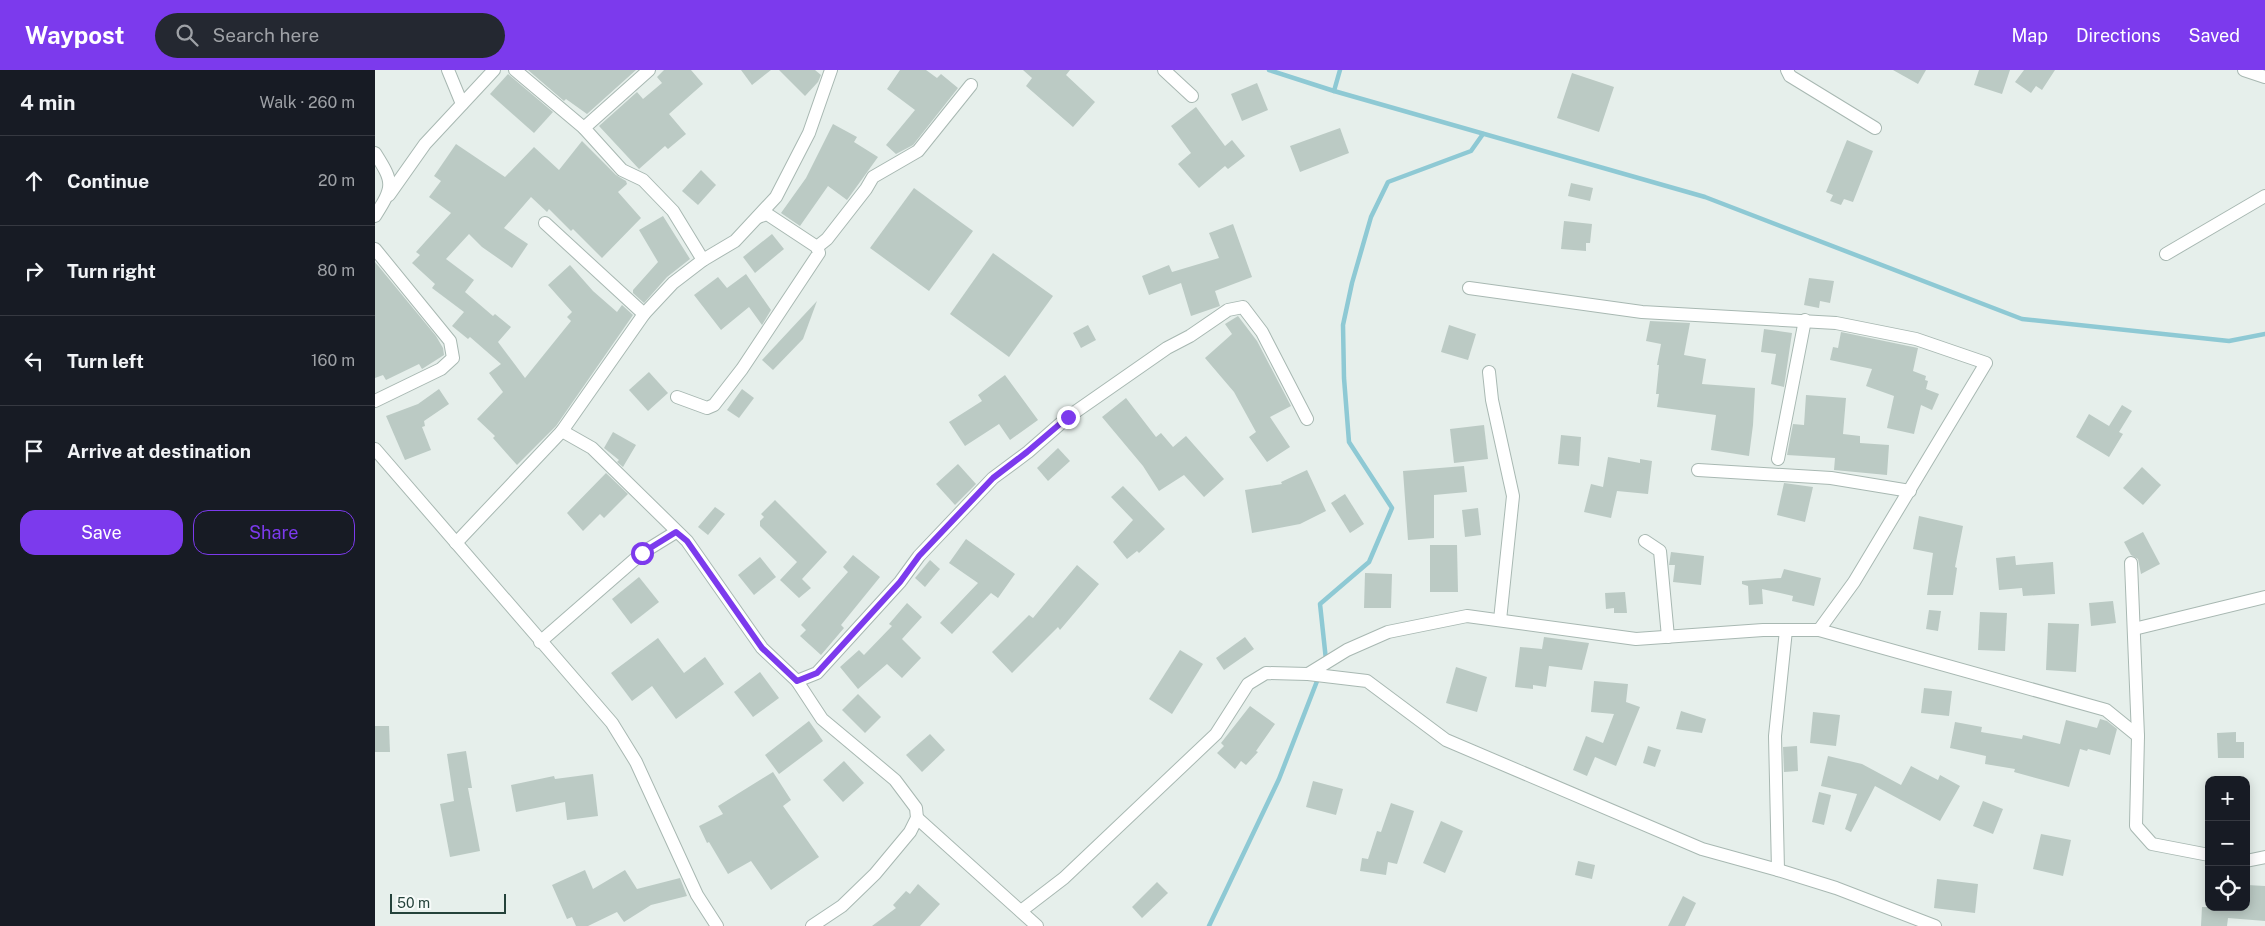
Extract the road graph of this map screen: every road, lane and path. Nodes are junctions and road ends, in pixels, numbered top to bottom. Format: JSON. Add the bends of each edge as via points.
{"nodes":[{"id":1,"x":448,"y":70,"type":"edge"},
{"id":2,"x":494,"y":70,"type":"edge"},
{"id":3,"x":515,"y":70,"type":"edge"},
{"id":4,"x":649,"y":70,"type":"edge"},
{"id":5,"x":831,"y":70,"type":"edge"},
{"id":6,"x":1164,"y":70,"type":"edge"},
{"id":7,"x":1787,"y":70,"type":"edge"},
{"id":8,"x":2244,"y":70,"type":"edge"},
{"id":9,"x":2265,"y":77,"type":"edge"},
{"id":10,"x":971,"y":85,"type":"dead end"},
{"id":11,"x":1192,"y":96,"type":"dead end"},
{"id":12,"x":462,"y":104,"type":"junction"},
{"id":13,"x":584,"y":128,"type":"junction"},
{"id":14,"x":1875,"y":128,"type":"dead end"},
{"id":15,"x":375,"y":153,"type":"edge"},
{"id":16,"x":389,"y":195,"type":"junction"},
{"id":17,"x":2265,"y":196,"type":"edge"},
{"id":18,"x":375,"y":216,"type":"edge"},
{"id":19,"x":758,"y":217,"type":"junction"},
{"id":20,"x":545,"y":223,"type":"dead end"},
{"id":21,"x":817,"y":247,"type":"junction"},
{"id":22,"x":375,"y":249,"type":"edge"},
{"id":23,"x":2166,"y":254,"type":"dead end"},
{"id":24,"x":703,"y":260,"type":"junction"},
{"id":25,"x":1469,"y":288,"type":"dead end"},
{"id":26,"x":644,"y":314,"type":"junction"},
{"id":27,"x":1805,"y":320,"type":"junction"},
{"id":28,"x":1489,"y":372,"type":"dead end"},
{"id":29,"x":677,"y":397,"type":"dead end"},
{"id":30,"x":375,"y":401,"type":"edge"},
{"id":31,"x":1307,"y":419,"type":"dead end"},
{"id":32,"x":562,"y":431,"type":"junction"},
{"id":33,"x":375,"y":449,"type":"edge"},
{"id":34,"x":1778,"y":459,"type":"dead end"},
{"id":35,"x":1698,"y":470,"type":"dead end"},
{"id":36,"x":1910,"y":491,"type":"junction"},
{"id":37,"x":676,"y":532,"type":"junction"},
{"id":38,"x":1645,"y":541,"type":"dead end"},
{"id":39,"x":456,"y":543,"type":"junction"},
{"id":40,"x":2131,"y":563,"type":"dead end"},
{"id":41,"x":2265,"y":597,"type":"edge"},
{"id":42,"x":1500,"y":620,"type":"junction"},
{"id":43,"x":2134,"y":629,"type":"junction"},
{"id":44,"x":1786,"y":630,"type":"junction"},
{"id":45,"x":1819,"y":630,"type":"junction"},
{"id":46,"x":1668,"y":637,"type":"junction"},
{"id":47,"x":540,"y":642,"type":"junction"},
{"id":48,"x":1309,"y":674,"type":"junction"},
{"id":49,"x":797,"y":681,"type":"junction"},
{"id":50,"x":2138,"y":736,"type":"junction"},
{"id":51,"x":917,"y":818,"type":"junction"},
{"id":52,"x":2205,"y":854,"type":"edge"},
{"id":53,"x":2265,"y":858,"type":"edge"},
{"id":54,"x":2250,"y":860,"type":"edge"},
{"id":55,"x":1778,"y":870,"type":"junction"},
{"id":56,"x":1021,"y":911,"type":"junction"},
{"id":57,"x":717,"y":926,"type":"edge"},
{"id":58,"x":812,"y":926,"type":"edge"},
{"id":59,"x":1037,"y":926,"type":"edge"},
{"id":60,"x":1935,"y":926,"type":"edge"}],
"edges":[{"from":1,"to":12,"type":"street"},
{"from":2,"to":12,"type":"street"},
{"from":3,"to":13,"type":"street"},
{"from":4,"to":13,"type":"street"},
{"from":5,"to":19,"type":"street","via":[[809,133],[776,197]]},
{"from":6,"to":11,"type":"street"},
{"from":7,"to":14,"type":"street","via":[[1790,76]]},
{"from":8,"to":9,"type":"street"},
{"from":10,"to":21,"type":"street","via":[[918,150],[873,177],[827,239]]},
{"from":12,"to":16,"type":"street","via":[[425,144]]},
{"from":13,"to":24,"type":"street","via":[[622,170],[643,180],[673,211]]},
{"from":15,"to":16,"type":"street","via":[[390,182]]},
{"from":16,"to":18,"type":"street"},
{"from":17,"to":23,"type":"street"},
{"from":19,"to":21,"type":"street","via":[[767,214]]},
{"from":19,"to":24,"type":"street","via":[[735,241]]},
{"from":20,"to":26,"type":"street"},
{"from":21,"to":29,"type":"street","via":[[819,253],[773,324],[714,405],[707,408]]},
{"from":22,"to":30,"type":"street","via":[[450,341],[453,351],[453,358],[441,369]]},
{"from":24,"to":26,"type":"street","via":[[673,283]]},
{"from":25,"to":27,"type":"street","via":[[1642,312]]},
{"from":26,"to":32,"type":"street"},
{"from":27,"to":34,"type":"street"},
{"from":27,"to":36,"type":"street","via":[[1916,339],[1986,363]]},
{"from":28,"to":42,"type":"street","via":[[1513,496]]},
{"from":31,"to":49,"type":"street","via":[[1262,332],[1243,307],[1227,310],[1068,417],[993,478],[919,556],[900,582],[817,673]]},
{"from":32,"to":37,"type":"street","via":[[592,448]]},
{"from":32,"to":39,"type":"street"},
{"from":33,"to":39,"type":"street"},
{"from":35,"to":36,"type":"street","via":[[1831,478]]},
{"from":36,"to":45,"type":"street","via":[[1854,582]]},
{"from":37,"to":47,"type":"street","via":[[642,553]]},
{"from":37,"to":49,"type":"street","via":[[687,541],[762,648]]},
{"from":38,"to":46,"type":"street","via":[[1660,551]]},
{"from":39,"to":47,"type":"street"},
{"from":40,"to":43,"type":"street"},
{"from":41,"to":43,"type":"street"},
{"from":42,"to":46,"type":"street","via":[[1636,640]]},
{"from":42,"to":48,"type":"street","via":[[1467,616],[1388,632],[1347,650]]},
{"from":43,"to":50,"type":"street"},
{"from":44,"to":45,"type":"street"},
{"from":44,"to":46,"type":"street"},
{"from":44,"to":55,"type":"street","via":[[1775,736]]},
{"from":45,"to":50,"type":"street","via":[[2106,710]]},
{"from":47,"to":57,"type":"street","via":[[612,723],[636,762],[697,895]]},
{"from":48,"to":55,"type":"street","via":[[1367,681],[1446,740],[1702,849]]},
{"from":48,"to":56,"type":"street","via":[[1267,673],[1248,684],[1216,734],[1064,878]]},
{"from":49,"to":51,"type":"street","via":[[822,719],[895,780],[916,808]]},
{"from":50,"to":52,"type":"street","via":[[2136,826],[2152,844]]},
{"from":51,"to":56,"type":"street"},
{"from":51,"to":58,"type":"street","via":[[910,832],[875,874],[842,906]]},
{"from":53,"to":54,"type":"street"},
{"from":55,"to":60,"type":"street","via":[[1836,888]]},
{"from":56,"to":59,"type":"street"}]}
